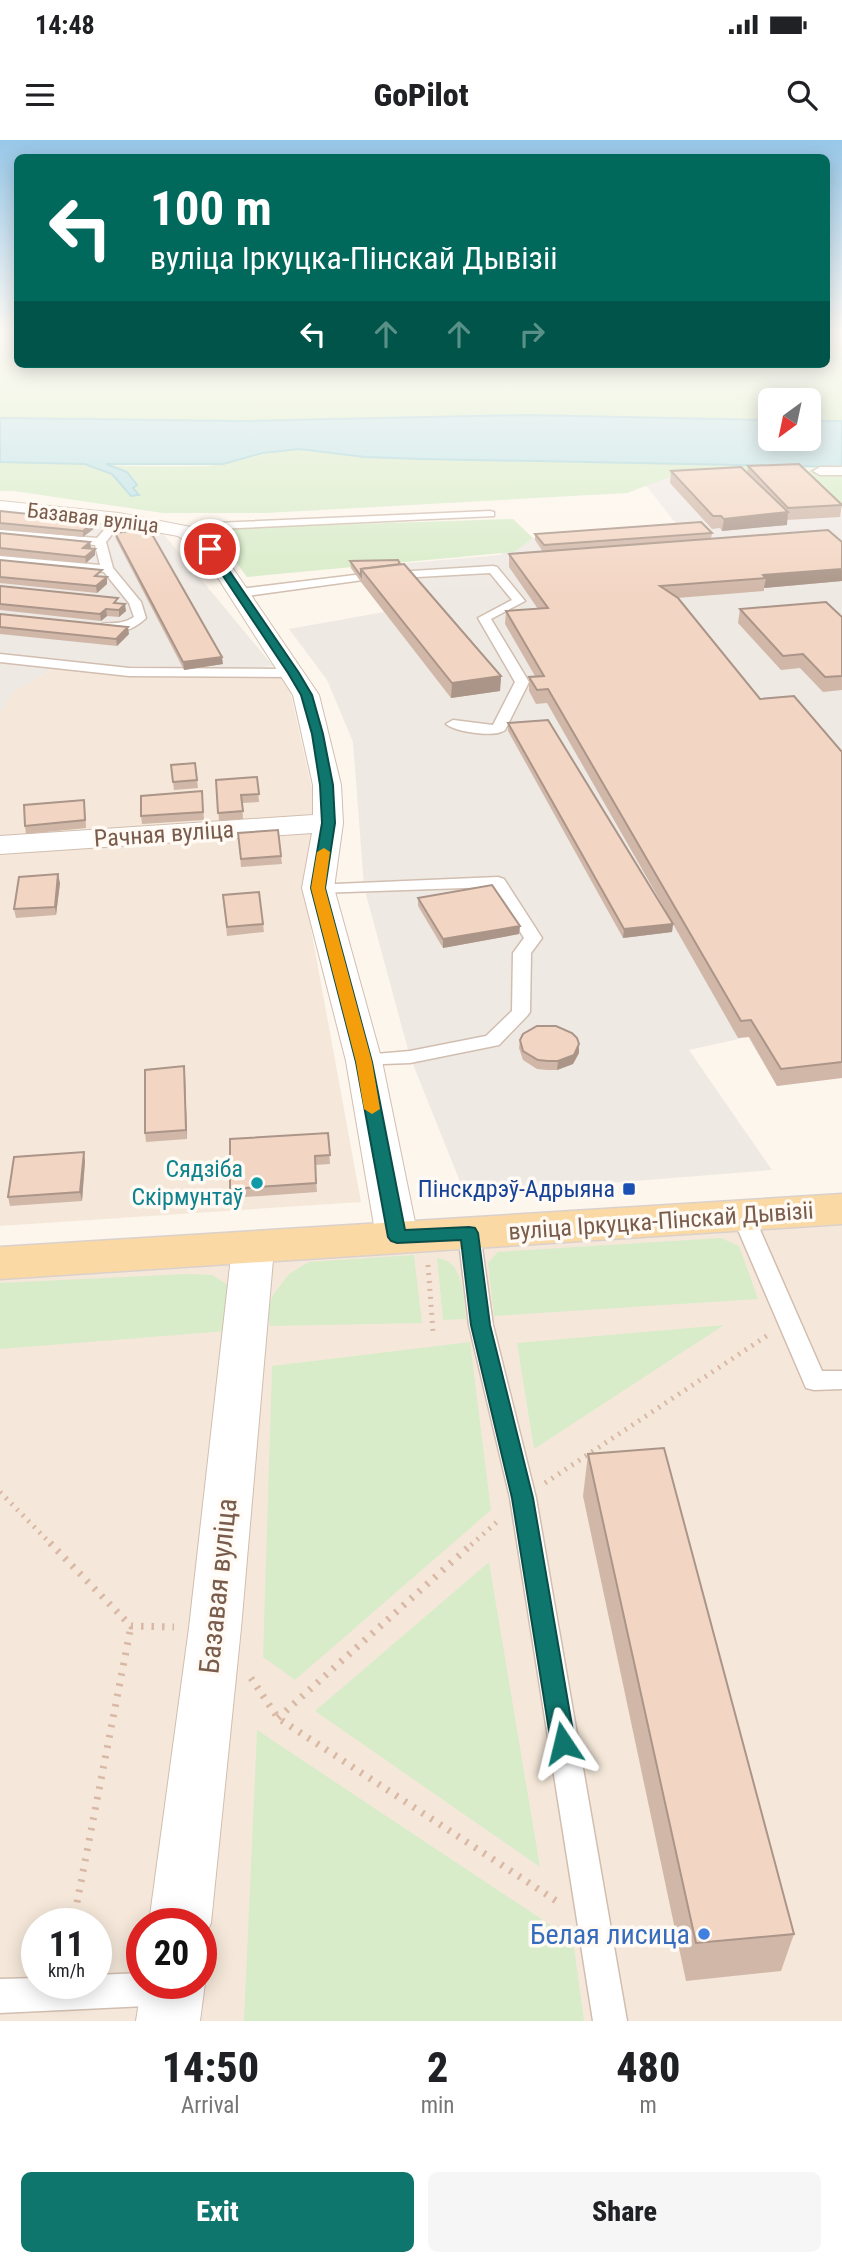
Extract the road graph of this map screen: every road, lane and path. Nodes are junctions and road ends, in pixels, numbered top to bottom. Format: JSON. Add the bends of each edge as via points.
{"nodes":[{"id":1,"x":820,"y":471,"type":"dead end"},
{"id":2,"x":842,"y":471,"type":"edge"},
{"id":3,"x":0,"y":507,"type":"edge"},
{"id":4,"x":490,"y":514,"type":"dead end"},
{"id":5,"x":120,"y":519,"type":"junction"},
{"id":6,"x":184,"y":531,"type":"junction"},
{"id":7,"x":0,"y":533,"type":"edge"},
{"id":8,"x":100,"y":542,"type":"junction"},
{"id":9,"x":0,"y":559,"type":"edge"},
{"id":10,"x":107,"y":569,"type":"junction"},
{"id":11,"x":240,"y":593,"type":"junction"},
{"id":12,"x":121,"y":600,"type":"edge"},
{"id":13,"x":135,"y":602,"type":"junction"},
{"id":14,"x":83,"y":625,"type":"edge"},
{"id":15,"x":0,"y":658,"type":"edge"},
{"id":16,"x":293,"y":673,"type":"junction"},
{"id":17,"x":453,"y":724,"type":"dead end"},
{"id":18,"x":328,"y":823,"type":"junction"},
{"id":19,"x":0,"y":845,"type":"edge"},
{"id":20,"x":318,"y":888,"type":"junction"},
{"id":21,"x":364,"y":1062,"type":"junction"},
{"id":22,"x":842,"y":1209,"type":"edge"},
{"id":23,"x":743,"y":1216,"type":"junction"},
{"id":24,"x":469,"y":1233,"type":"junction"},
{"id":25,"x":412,"y":1245,"type":"junction"},
{"id":26,"x":253,"y":1248,"type":"junction"},
{"id":27,"x":0,"y":1263,"type":"edge"},
{"id":28,"x":433,"y":1331,"type":"dead end"},
{"id":29,"x":842,"y":1380,"type":"edge"},
{"id":30,"x":0,"y":1492,"type":"edge"},
{"id":31,"x":131,"y":1626,"type":"junction"},
{"id":32,"x":215,"y":1628,"type":"junction"},
{"id":33,"x":76,"y":1908,"type":"edge"},
{"id":34,"x":182,"y":1908,"type":"edge"},
{"id":35,"x":594,"y":1926,"type":"junction"},
{"id":36,"x":0,"y":1996,"type":"edge"},
{"id":37,"x":126,"y":1997,"type":"edge"},
{"id":38,"x":610,"y":2021,"type":"edge"}],
"edges":[{"from":1,"to":2,"type":"street"},
{"from":3,"to":5,"type":"street","name":"Базавая вуліца"},
{"from":4,"to":6,"type":"lane"},
{"from":5,"to":6,"type":"street","name":"Базавая вуліца"},
{"from":5,"to":8,"type":"lane"},
{"from":6,"to":11,"type":"street","name":"Базавая вуліца","via":[[210,549]]},
{"from":7,"to":8,"type":"lane"},
{"from":8,"to":10,"type":"lane"},
{"from":9,"to":10,"type":"lane"},
{"from":10,"to":13,"type":"lane"},
{"from":11,"to":16,"type":"street","name":"Базавая вуліца"},
{"from":11,"to":17,"type":"lane","via":[[363,577],[493,569],[519,601],[484,618],[522,682],[498,730]]},
{"from":12,"to":13,"type":"lane"},
{"from":13,"to":14,"type":"lane","via":[[140,618],[124,629]]},
{"from":15,"to":16,"type":"lane","via":[[129,672]]},
{"from":16,"to":18,"type":"street","name":"Базавая вуліца","via":[[306,695],[317,734],[327,785]]},
{"from":18,"to":19,"type":"street","name":"Рачная вуліца"},
{"from":18,"to":20,"type":"street"},
{"from":20,"to":21,"type":"street"},
{"from":20,"to":21,"type":"lane","via":[[498,882],[533,938],[522,953],[521,1012],[492,1041]]},
{"from":21,"to":25,"type":"street"},
{"from":22,"to":23,"type":"main road","name":"вуліца Іркуцка-Пінскай Дывізіі"},
{"from":23,"to":24,"type":"main road","name":"вуліца Іркуцка-Пінскай Дывізіі"},
{"from":23,"to":29,"type":"lane","via":[[814,1381]]},
{"from":24,"to":25,"type":"main road","name":"вуліца Іркуцка-Пінскай Дывізіі"},
{"from":24,"to":35,"type":"lane","via":[[481,1325],[523,1498]]},
{"from":25,"to":26,"type":"main road","name":"вуліца Іркуцка-Пінскай Дывізіі"},
{"from":25,"to":28,"type":"path"},
{"from":26,"to":27,"type":"main road","name":"вуліца Іркуцка-Пінскай Дывізіі"},
{"from":26,"to":32,"type":"street","name":"Базавая вуліца"},
{"from":30,"to":31,"type":"path"},
{"from":31,"to":32,"type":"path"},
{"from":31,"to":33,"type":"path"},
{"from":32,"to":34,"type":"street","name":"Базавая вуліца"},
{"from":32,"to":35,"type":"path","via":[[278,1718]]},
{"from":35,"to":38,"type":"lane"},
{"from":36,"to":37,"type":"lane"}]}
